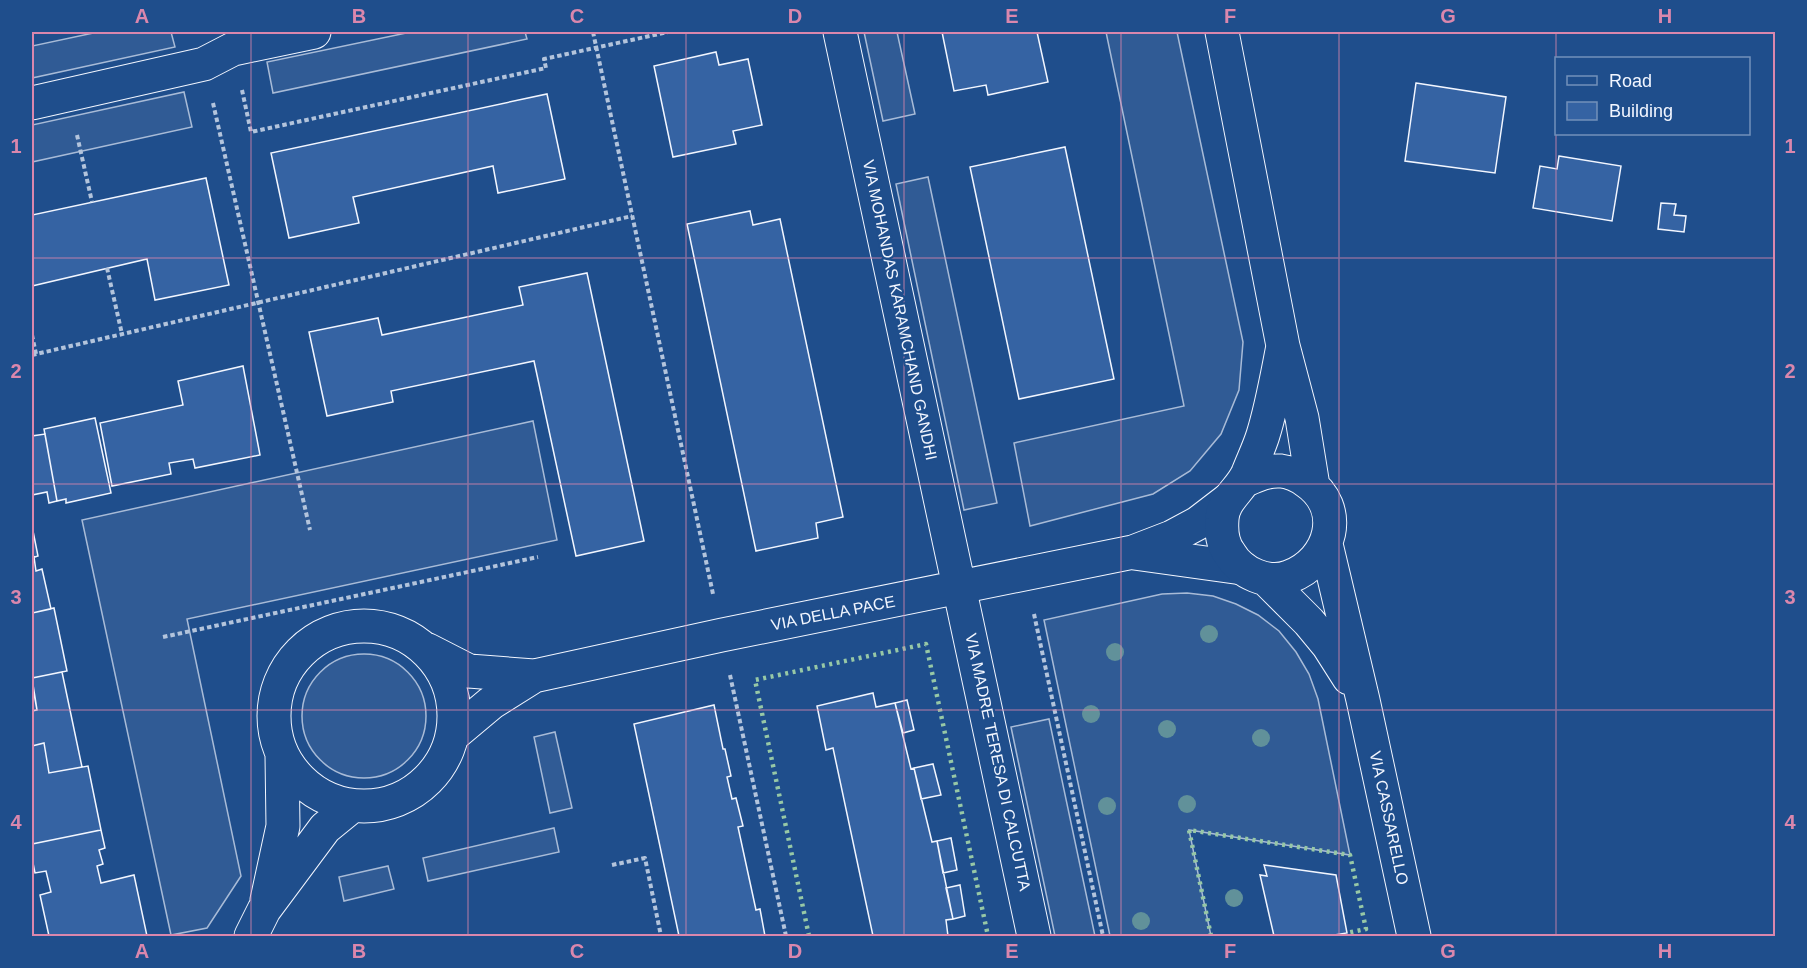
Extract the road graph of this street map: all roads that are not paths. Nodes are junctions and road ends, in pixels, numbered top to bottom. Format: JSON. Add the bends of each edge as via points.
{"nodes":[{"id":1,"x":314,"y":32,"type":"edge"},
{"id":2,"x":840,"y":32,"type":"edge"},
{"id":3,"x":1222,"y":32,"type":"edge"},
{"id":4,"x":32,"y":103,"type":"edge"},
{"id":5,"x":1283,"y":346,"type":"junction"},
{"id":6,"x":1313,"y":486,"type":"junction"},
{"id":7,"x":1237,"y":490,"type":"junction"},
{"id":8,"x":1326,"y":544,"type":"junction"},
{"id":9,"x":1133,"y":552,"type":"junction"},
{"id":10,"x":1254,"y":573,"type":"junction"},
{"id":11,"x":961,"y":588,"type":"junction"},
{"id":12,"x":428,"y":650,"type":"junction"},
{"id":13,"x":534,"y":676,"type":"junction"},
{"id":14,"x":1363,"y":700,"type":"junction"},
{"id":15,"x":454,"y":734,"type":"junction"},
{"id":16,"x":282,"y":756,"type":"junction"},
{"id":17,"x":352,"y":806,"type":"junction"},
{"id":18,"x":258,"y":923,"type":"edge"},
{"id":19,"x":1034,"y":936,"type":"edge"},
{"id":20,"x":1414,"y":936,"type":"edge"}],
"edges":[{"from":1,"to":4,"type":"street","via":[[233,49],[204,64]]},
{"from":2,"to":11,"type":"street","name":"VIA MOHANDAS KARAMCHAND GANDHI"},
{"from":3,"to":5,"type":"street"},
{"from":5,"to":6,"type":"street","name":"VIA CASSARELLO","via":[[1302,418]]},
{"from":5,"to":7,"type":"street","name":"VIA CASSARELLO","via":[[1265,429]]},
{"from":6,"to":7,"type":"street","via":[[1281,471],[1263,473]]},
{"from":6,"to":8,"type":"street","name":"VIA CASSARELLO","via":[[1328,514]]},
{"from":7,"to":9,"type":"street","name":"VIA DELLA PACE","via":[[1198,523]]},
{"from":7,"to":10,"type":"street","name":"VIA CASSARELLO","via":[[1222,517],[1222,537],[1229,554]]},
{"from":8,"to":10,"type":"street","via":[[1302,572],[1285,578]]},
{"from":8,"to":14,"type":"street","name":"VIA CASSARELLO"},
{"from":9,"to":10,"type":"street","name":"VIA DELLA PACE"},
{"from":9,"to":11,"type":"street","name":"VIA DELLA PACE"},
{"from":10,"to":14,"type":"street","name":"VIA CASSARELLO","via":[[1309,622]]},
{"from":11,"to":13,"type":"street","name":"VIA DELLA PACE"},
{"from":11,"to":19,"type":"street","name":"VIA MADRE TERESA DI CALCUTTA"},
{"from":12,"to":13,"type":"street","name":"VIA DELLA PACE","via":[[469,670]]},
{"from":12,"to":15,"type":"street","name":"VIA DELLA PACE","via":[[446,674],[455,704]]},
{"from":12,"to":16,"type":"street","name":"VIA DELLA PACE","via":[[402,633],[374,625],[343,627],[313,640],[290,662],[276,692],[273,725]]},
{"from":13,"to":15,"type":"street","name":"VIA DELLA PACE","via":[[491,703]]},
{"from":14,"to":20,"type":"street","name":"VIA CASSARELLO"},
{"from":15,"to":17,"type":"street","name":"VIA DELLA PACE","via":[[442,763],[422,786],[395,801]]},
{"from":16,"to":17,"type":"street","name":"VIA DELLA PACE","via":[[300,781],[324,797]]},
{"from":16,"to":18,"type":"street","name":"VIA DELLA PACE","via":[[283,826]]},
{"from":17,"to":18,"type":"street","name":"VIA DELLA PACE","via":[[325,828]]}]}
